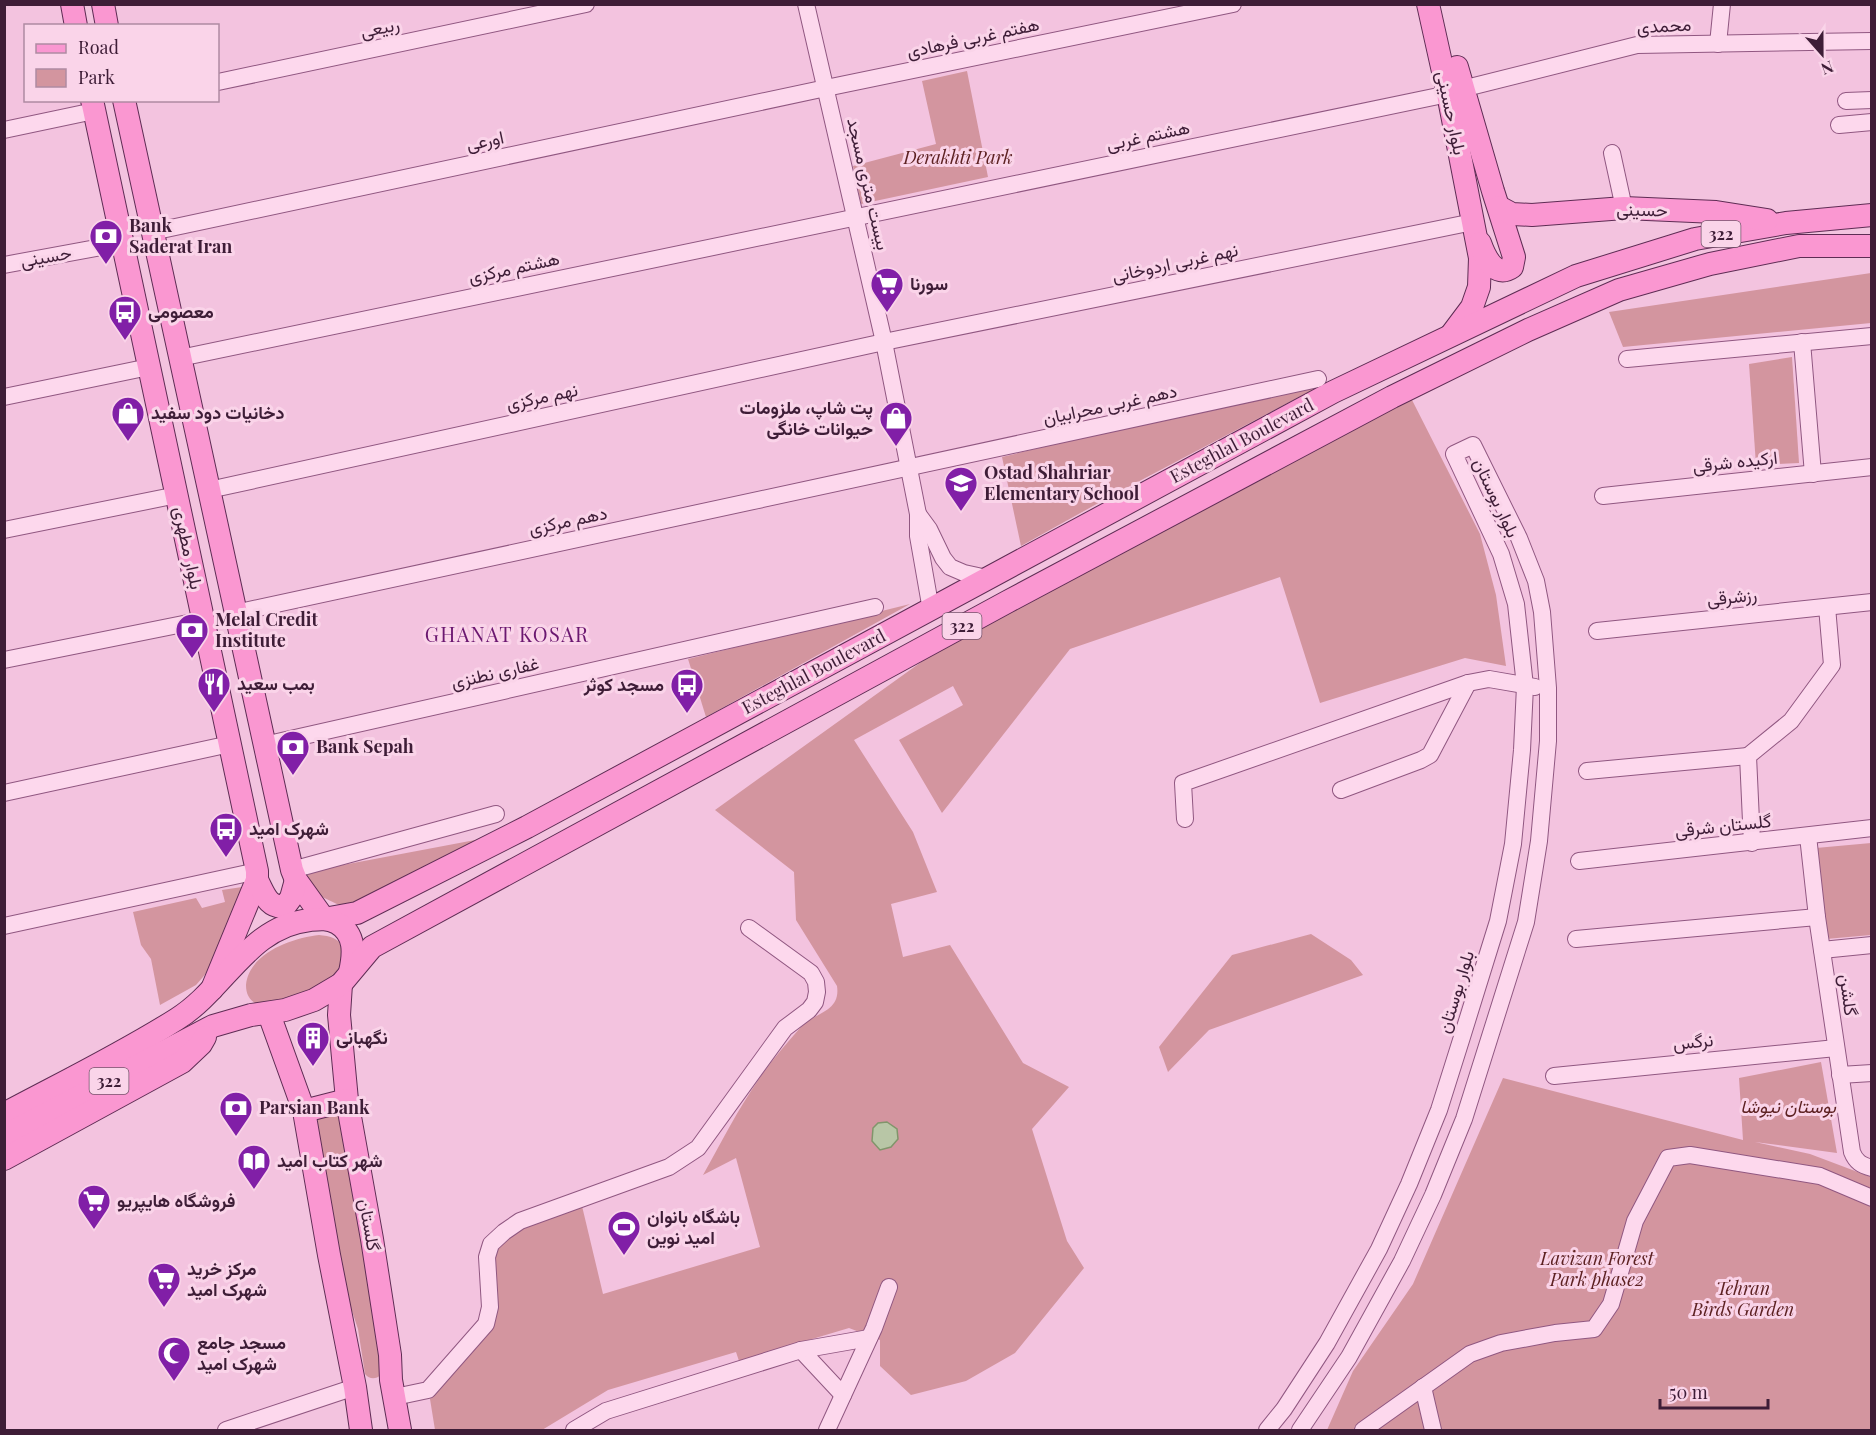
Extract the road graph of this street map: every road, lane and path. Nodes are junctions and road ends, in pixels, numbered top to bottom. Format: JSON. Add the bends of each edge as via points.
{"nodes":[{"id":1,"x":72,"y":4,"type":"edge"},
{"id":2,"x":103,"y":4,"type":"edge"},
{"id":3,"x":586,"y":4,"type":"edge"},
{"id":4,"x":806,"y":4,"type":"edge"},
{"id":5,"x":1233,"y":4,"type":"edge"},
{"id":6,"x":1428,"y":4,"type":"edge"},
{"id":7,"x":1444,"y":4,"type":"edge"},
{"id":8,"x":1722,"y":4,"type":"edge"},
{"id":9,"x":76,"y":24,"type":"edge"},
{"id":10,"x":107,"y":24,"type":"edge"},
{"id":11,"x":1872,"y":41,"type":"edge"},
{"id":12,"x":1718,"y":44,"type":"junction"},
{"id":13,"x":219,"y":82,"type":"edge"},
{"id":14,"x":826,"y":88,"type":"junction"},
{"id":15,"x":1455,"y":92,"type":"junction"},
{"id":16,"x":1872,"y":100,"type":"edge"},
{"id":17,"x":1846,"y":101,"type":"dead end"},
{"id":18,"x":126,"y":102,"type":"edge"},
{"id":19,"x":93,"y":106,"type":"edge"},
{"id":20,"x":1872,"y":122,"type":"edge"},
{"id":21,"x":1839,"y":125,"type":"dead end"},
{"id":22,"x":4,"y":130,"type":"edge"},
{"id":23,"x":1612,"y":153,"type":"dead end"},
{"id":24,"x":1498,"y":207,"type":"junction"},
{"id":25,"x":1624,"y":208,"type":"junction"},
{"id":26,"x":1872,"y":214,"type":"edge"},
{"id":27,"x":856,"y":216,"type":"junction"},
{"id":28,"x":1473,"y":222,"type":"junction"},
{"id":29,"x":1786,"y":223,"type":"junction"},
{"id":30,"x":152,"y":232,"type":"junction"},
{"id":31,"x":123,"y":243,"type":"junction"},
{"id":32,"x":1872,"y":246,"type":"edge"},
{"id":33,"x":4,"y":265,"type":"edge"},
{"id":34,"x":1576,"y":276,"type":"junction"},
{"id":35,"x":1588,"y":303,"type":"junction"},
{"id":36,"x":1872,"y":336,"type":"edge"},
{"id":37,"x":1449,"y":337,"type":"junction"},
{"id":38,"x":884,"y":342,"type":"junction"},
{"id":39,"x":1802,"y":342,"type":"junction"},
{"id":40,"x":180,"y":358,"type":"junction"},
{"id":41,"x":1627,"y":359,"type":"dead end"},
{"id":42,"x":149,"y":367,"type":"junction"},
{"id":43,"x":1318,"y":379,"type":"dead end"},
{"id":44,"x":4,"y":397,"type":"edge"},
{"id":45,"x":1872,"y":467,"type":"edge"},
{"id":46,"x":910,"y":468,"type":"junction"},
{"id":47,"x":1813,"y":474,"type":"junction"},
{"id":48,"x":209,"y":490,"type":"junction"},
{"id":49,"x":177,"y":495,"type":"junction"},
{"id":50,"x":1604,"y":496,"type":"dead end"},
{"id":51,"x":918,"y":514,"type":"junction"},
{"id":52,"x":4,"y":530,"type":"edge"},
{"id":53,"x":987,"y":578,"type":"junction"},
{"id":54,"x":1536,"y":581,"type":"junction"},
{"id":55,"x":1510,"y":585,"type":"junction"},
{"id":56,"x":1872,"y":602,"type":"edge"},
{"id":57,"x":875,"y":607,"type":"dead end"},
{"id":58,"x":1827,"y":607,"type":"junction"},
{"id":59,"x":931,"y":609,"type":"junction"},
{"id":60,"x":235,"y":613,"type":"junction"},
{"id":61,"x":203,"y":620,"type":"junction"},
{"id":62,"x":1597,"y":631,"type":"dead end"},
{"id":63,"x":4,"y":660,"type":"edge"},
{"id":64,"x":1468,"y":682,"type":"junction"},
{"id":65,"x":1525,"y":686,"type":"junction"},
{"id":66,"x":1548,"y":688,"type":"junction"},
{"id":67,"x":230,"y":744,"type":"junction"},
{"id":68,"x":264,"y":746,"type":"junction"},
{"id":69,"x":1748,"y":756,"type":"junction"},
{"id":70,"x":1587,"y":771,"type":"dead end"},
{"id":71,"x":1341,"y":790,"type":"dead end"},
{"id":72,"x":4,"y":793,"type":"edge"},
{"id":73,"x":496,"y":814,"type":"dead end"},
{"id":74,"x":1185,"y":819,"type":"dead end"},
{"id":75,"x":1872,"y":828,"type":"edge"},
{"id":76,"x":1808,"y":836,"type":"junction"},
{"id":77,"x":1752,"y":843,"type":"junction"},
{"id":78,"x":1578,"y":861,"type":"dead end"},
{"id":79,"x":294,"y":875,"type":"junction"},
{"id":80,"x":257,"y":876,"type":"junction"},
{"id":81,"x":422,"y":880,"type":"junction"},
{"id":82,"x":1817,"y":917,"type":"junction"},
{"id":83,"x":425,"y":918,"type":"junction"},
{"id":84,"x":324,"y":919,"type":"junction"},
{"id":85,"x":1498,"y":921,"type":"junction"},
{"id":86,"x":1526,"y":922,"type":"junction"},
{"id":87,"x":4,"y":926,"type":"edge"},
{"id":88,"x":749,"y":928,"type":"dead end"},
{"id":89,"x":1576,"y":939,"type":"dead end"},
{"id":90,"x":1872,"y":945,"type":"edge"},
{"id":91,"x":1822,"y":950,"type":"junction"},
{"id":92,"x":345,"y":978,"type":"junction"},
{"id":93,"x":205,"y":996,"type":"junction"},
{"id":94,"x":268,"y":1014,"type":"junction"},
{"id":95,"x":213,"y":1026,"type":"junction"},
{"id":96,"x":1836,"y":1048,"type":"junction"},
{"id":97,"x":1872,"y":1073,"type":"edge"},
{"id":98,"x":1840,"y":1075,"type":"junction"},
{"id":99,"x":1554,"y":1076,"type":"dead end"},
{"id":100,"x":4,"y":1096,"type":"edge"},
{"id":101,"x":347,"y":1100,"type":"junction"},
{"id":102,"x":304,"y":1111,"type":"junction"},
{"id":103,"x":4,"y":1114,"type":"edge"},
{"id":104,"x":4,"y":1136,"type":"edge"},
{"id":105,"x":4,"y":1159,"type":"edge"},
{"id":106,"x":1872,"y":1168,"type":"edge"},
{"id":107,"x":1872,"y":1198,"type":"edge"},
{"id":108,"x":1386,"y":1234,"type":"junction"},
{"id":109,"x":1377,"y":1253,"type":"junction"},
{"id":110,"x":1402,"y":1261,"type":"junction"},
{"id":111,"x":889,"y":1287,"type":"dead end"},
{"id":112,"x":869,"y":1338,"type":"junction"},
{"id":113,"x":801,"y":1350,"type":"junction"},
{"id":114,"x":1423,"y":1387,"type":"junction"},
{"id":115,"x":393,"y":1389,"type":"junction"},
{"id":116,"x":356,"y":1394,"type":"junction"},
{"id":117,"x":843,"y":1395,"type":"junction"},
{"id":118,"x":226,"y":1431,"type":"edge"},
{"id":119,"x":361,"y":1431,"type":"edge"},
{"id":120,"x":400,"y":1431,"type":"edge"},
{"id":121,"x":574,"y":1431,"type":"edge"},
{"id":122,"x":827,"y":1431,"type":"edge"},
{"id":123,"x":1267,"y":1431,"type":"edge"},
{"id":124,"x":1300,"y":1431,"type":"edge"},
{"id":125,"x":1363,"y":1431,"type":"edge"},
{"id":126,"x":1432,"y":1431,"type":"edge"}],
"edges":[{"from":1,"to":9,"type":"main road"},
{"from":2,"to":10,"type":"main road"},
{"from":3,"to":13,"type":"street","name":"ربیعی"},
{"from":4,"to":14,"type":"street","name":"بیست متری مسجد"},
{"from":5,"to":14,"type":"street","name":"هفتم غربی فرهادی"},
{"from":6,"to":15,"type":"main road","name":"بلوار حسینی"},
{"from":7,"to":15,"type":"main road","name":"بلوار حسینی"},
{"from":8,"to":12,"type":"street"},
{"from":11,"to":12,"type":"street","name":"محمدی"},
{"from":12,"to":15,"type":"street","name":"محمدی","via":[[1637,45]]},
{"from":14,"to":27,"type":"street","name":"بیست متری مسجد"},
{"from":14,"to":30,"type":"street","name":"اورعی"},
{"from":15,"to":24,"type":"main road","name":"بلوار حسینی"},
{"from":15,"to":27,"type":"street","name":"هشتم غربی"},
{"from":15,"to":28,"type":"main road","name":"بلوار حسینی"},
{"from":16,"to":17,"type":"street"},
{"from":18,"to":30,"type":"main road","name":"بلوار مطهری"},
{"from":19,"to":22,"type":"street"},
{"from":19,"to":31,"type":"main road","name":"بلوار مطهری"},
{"from":20,"to":21,"type":"street"},
{"from":23,"to":25,"type":"street"},
{"from":24,"to":25,"type":"main road","name":"حسینی","via":[[1512,214],[1532,215]]},
{"from":24,"to":28,"type":"main road","name":"بلوار حسینی","via":[[1514,257],[1507,270],[1501,271],[1488,262]]},
{"from":25,"to":29,"type":"main road","name":"حسینی","via":[[1716,212]]},
{"from":26,"to":29,"type":"main road","name":"Esteghlal Boulevard","number":"322"},
{"from":27,"to":38,"type":"street","name":"بیست متری مسجد"},
{"from":27,"to":40,"type":"street","name":"هشتم مرکزی"},
{"from":28,"to":37,"type":"main road","via":[[1480,258],[1479,287],[1472,307]]},
{"from":28,"to":38,"type":"street","name":"نهم غربی اردوخانی"},
{"from":29,"to":34,"type":"main road","name":"Esteghlal Boulevard","number":"322","via":[[1695,239]]},
{"from":30,"to":40,"type":"main road","name":"بلوار مطهری"},
{"from":31,"to":33,"type":"street","name":"حسینی"},
{"from":31,"to":42,"type":"main road","name":"بلوار مطهری"},
{"from":32,"to":35,"type":"main road","name":"Esteghlal Boulevard","number":"322","via":[[1799,246],[1710,264]]},
{"from":34,"to":35,"type":"main road"},
{"from":34,"to":37,"type":"main road","name":"Esteghlal Boulevard","number":"322"},
{"from":35,"to":83,"type":"main road","name":"Esteghlal Boulevard","number":"322","via":[[1382,402]]},
{"from":36,"to":39,"type":"street"},
{"from":37,"to":53,"type":"main road","name":"Esteghlal Boulevard","number":"322","via":[[1333,392]]},
{"from":38,"to":46,"type":"street","name":"بیست متری مسجد"},
{"from":38,"to":48,"type":"street","name":"نهم مرکزی"},
{"from":39,"to":41,"type":"street"},
{"from":39,"to":47,"type":"street"},
{"from":40,"to":48,"type":"main road","name":"بلوار مطهری"},
{"from":42,"to":44,"type":"street"},
{"from":42,"to":49,"type":"main road","name":"بلوار مطهری"},
{"from":43,"to":46,"type":"street","name":"دهم غربی محرابیان"},
{"from":45,"to":47,"type":"street","name":"ارکیده شرقی"},
{"from":46,"to":51,"type":"street","name":"بیست متری مسجد"},
{"from":46,"to":60,"type":"street","name":"دهم مرکزی"},
{"from":47,"to":50,"type":"street","name":"ارکیده شرقی"},
{"from":48,"to":60,"type":"main road","name":"بلوار مطهری"},
{"from":49,"to":52,"type":"street"},
{"from":49,"to":61,"type":"main road","name":"بلوار مطهری"},
{"from":51,"to":53,"type":"street","name":"بیست متری مسجد","via":[[950,567]]},
{"from":51,"to":59,"type":"street","name":"بیست متری مسجد"},
{"from":53,"to":59,"type":"main road","name":"Esteghlal Boulevard","number":"322"},
{"from":54,"to":55,"type":"street"},
{"from":54,"to":55,"type":"street","name":"بلوار بوستان","via":[[1473,445],[1454,454],[1501,554]]},
{"from":54,"to":66,"type":"street","name":"بلوار بوستان"},
{"from":55,"to":65,"type":"street","name":"بلوار بوستان","via":[[1516,604]]},
{"from":56,"to":58,"type":"street","name":"رزشرقی"},
{"from":57,"to":68,"type":"street","name":"غفاری نطنزی"},
{"from":58,"to":62,"type":"street","name":"رزشرقی"},
{"from":58,"to":69,"type":"street","via":[[1832,665],[1791,721]]},
{"from":59,"to":81,"type":"main road","name":"Esteghlal Boulevard","number":"322"},
{"from":60,"to":68,"type":"main road","name":"بلوار مطهری"},
{"from":61,"to":63,"type":"street"},
{"from":61,"to":67,"type":"main road","name":"بلوار مطهری"},
{"from":64,"to":65,"type":"street","via":[[1489,679]]},
{"from":64,"to":71,"type":"street","via":[[1430,754]]},
{"from":64,"to":74,"type":"street","via":[[1183,783]]},
{"from":65,"to":66,"type":"street"},
{"from":65,"to":85,"type":"street","name":"بلوار بوستان","via":[[1513,844]]},
{"from":66,"to":86,"type":"street","name":"بلوار بوستان","via":[[1546,772]]},
{"from":67,"to":72,"type":"street"},
{"from":67,"to":80,"type":"main road","name":"بلوار مطهری"},
{"from":68,"to":79,"type":"main road","name":"بلوار مطهری"},
{"from":69,"to":70,"type":"street"},
{"from":69,"to":77,"type":"street"},
{"from":73,"to":79,"type":"street"},
{"from":75,"to":76,"type":"street","name":"گلستان شرقی"},
{"from":76,"to":77,"type":"street","name":"گلستان شرقی"},
{"from":76,"to":82,"type":"street","name":"گلشن"},
{"from":77,"to":78,"type":"street","name":"گلستان شرقی"},
{"from":79,"to":80,"type":"main road","via":[[291,898],[285,906],[278,907],[270,904]]},
{"from":79,"to":84,"type":"main road"},
{"from":80,"to":87,"type":"street"},
{"from":80,"to":93,"type":"main road"},
{"from":81,"to":83,"type":"main road","via":[[405,896],[405,907],[411,918]]},
{"from":81,"to":84,"type":"main road","name":"Esteghlal Boulevard","number":"322","via":[[357,913]]},
{"from":82,"to":89,"type":"street"},
{"from":82,"to":91,"type":"street","name":"گلشن"},
{"from":83,"to":92,"type":"main road","name":"Esteghlal Boulevard","number":"322","via":[[372,947]]},
{"from":84,"to":92,"type":"main road","name":"گلستان","via":[[338,924],[351,938],[354,954]]},
{"from":84,"to":93,"type":"main road","name":"Esteghlal Boulevard","via":[[290,924],[260,939]]},
{"from":85,"to":86,"type":"street"},
{"from":85,"to":108,"type":"street","name":"بلوار بوستان","via":[[1439,1110]]},
{"from":86,"to":110,"type":"street","name":"بلوار بوستان","via":[[1464,1119]]},
{"from":88,"to":115,"type":"street","via":[[811,973],[817,992],[809,1010],[785,1028],[698,1148],[669,1167],[520,1221],[504,1232],[491,1244],[487,1257],[490,1307],[486,1324],[428,1390]]},
{"from":90,"to":91,"type":"street"},
{"from":91,"to":96,"type":"street","name":"گلشن"},
{"from":92,"to":94,"type":"main road","name":"Esteghlal Boulevard","via":[[314,1000]]},
{"from":92,"to":101,"type":"main road","name":"گلستان","via":[[339,1015]]},
{"from":93,"to":100,"type":"main road"},
{"from":93,"to":103,"type":"main road","number":"322","via":[[180,1018],[153,1034]]},
{"from":94,"to":95,"type":"main road","name":"Esteghlal Boulevard"},
{"from":94,"to":102,"type":"main road"},
{"from":95,"to":104,"type":"main road","number":"322"},
{"from":95,"to":105,"type":"main road","via":[[182,1062]]},
{"from":96,"to":98,"type":"street","name":"گلشن"},
{"from":96,"to":99,"type":"street","name":"نرگس"},
{"from":97,"to":98,"type":"street"},
{"from":98,"to":106,"type":"street","name":"گلشن","via":[[1852,1152],[1855,1160]]},
{"from":101,"to":102,"type":"main road"},
{"from":101,"to":115,"type":"main road","name":"گلستان"},
{"from":102,"to":116,"type":"main road"},
{"from":107,"to":114,"type":"street","via":[[1820,1176],[1690,1155],[1668,1158],[1635,1221],[1611,1304],[1594,1329],[1501,1342],[1470,1354]]},
{"from":108,"to":109,"type":"street","name":"بلوار بوستان"},
{"from":108,"to":110,"type":"street"},
{"from":109,"to":110,"type":"street"},
{"from":109,"to":123,"type":"street","name":"بلوار بوستان","via":[[1327,1343]]},
{"from":110,"to":124,"type":"street","name":"بلوار بوستان","via":[[1349,1357]]},
{"from":111,"to":112,"type":"street"},
{"from":112,"to":113,"type":"street"},
{"from":112,"to":117,"type":"street"},
{"from":113,"to":117,"type":"street"},
{"from":113,"to":121,"type":"street","via":[[606,1411]]},
{"from":114,"to":125,"type":"street"},
{"from":114,"to":126,"type":"street"},
{"from":115,"to":116,"type":"main road"},
{"from":115,"to":120,"type":"main road","name":"گلستان"},
{"from":116,"to":118,"type":"street"},
{"from":116,"to":119,"type":"main road"},
{"from":117,"to":122,"type":"street"}]}
